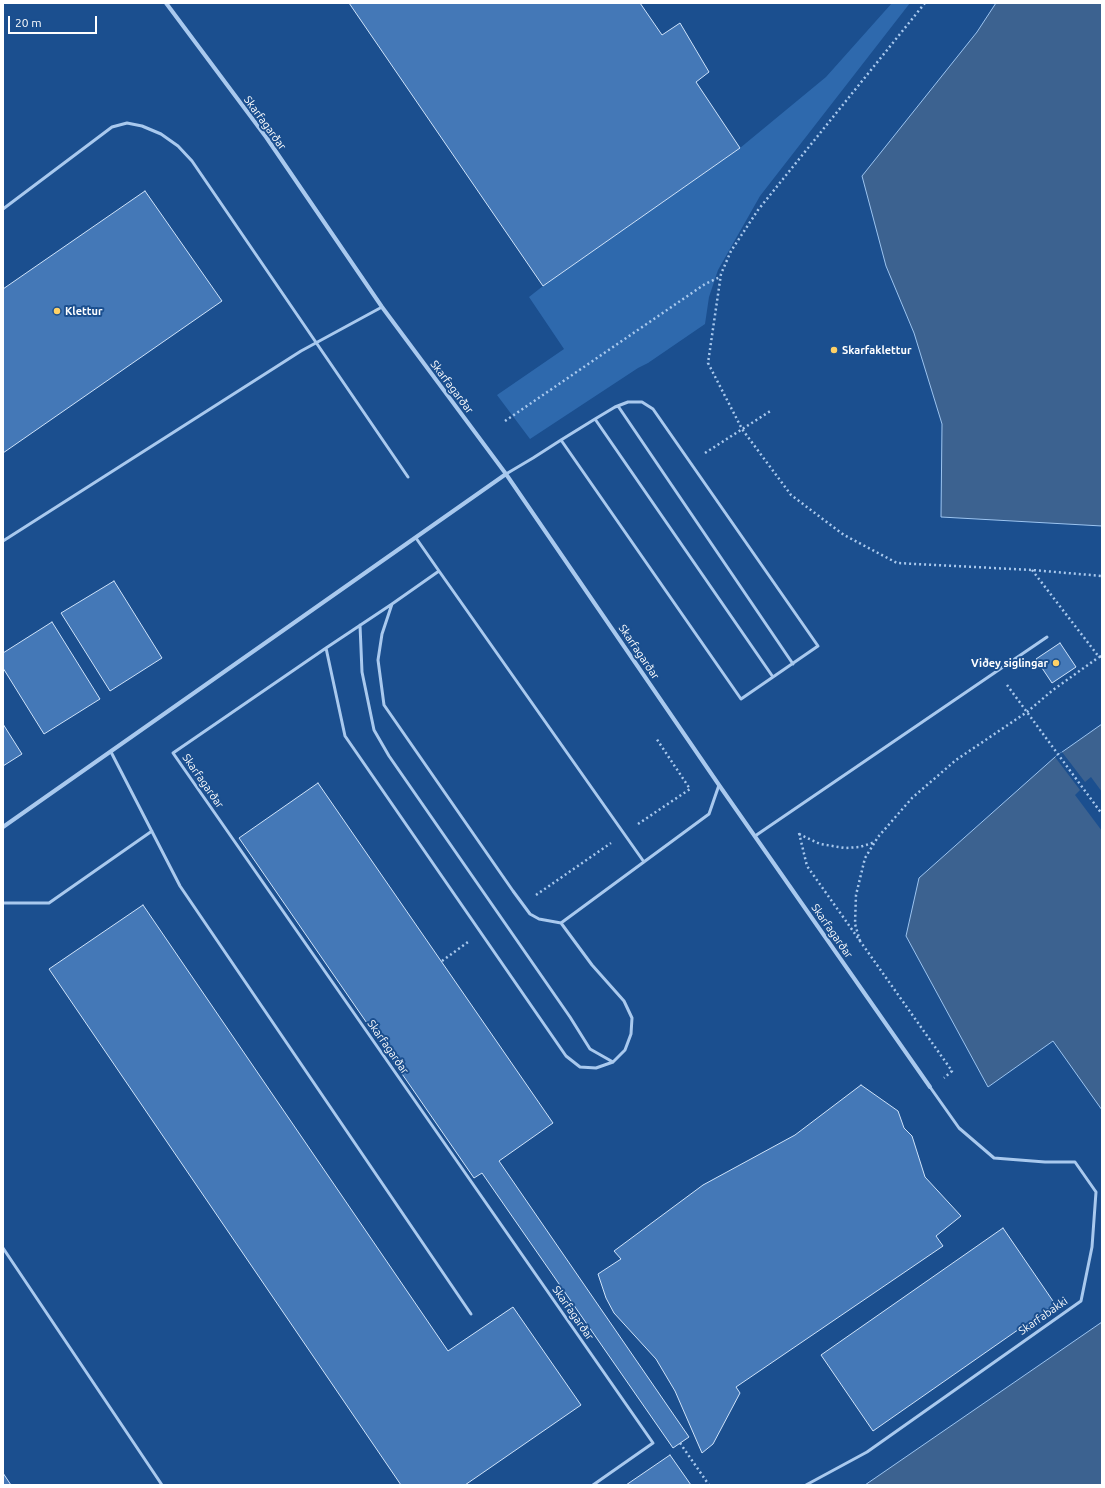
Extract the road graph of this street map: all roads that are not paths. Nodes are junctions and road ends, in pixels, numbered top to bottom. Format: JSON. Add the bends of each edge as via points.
{"nodes":[{"id":1,"x":166,"y":3,"type":"edge"},
{"id":2,"x":3,"y":209,"type":"edge"},
{"id":3,"x":382,"y":308,"type":"junction"},
{"id":4,"x":315,"y":343,"type":"junction"},
{"id":5,"x":618,"y":406,"type":"junction"},
{"id":6,"x":595,"y":419,"type":"junction"},
{"id":7,"x":562,"y":440,"type":"junction"},
{"id":8,"x":506,"y":474,"type":"junction"},
{"id":9,"x":408,"y":477,"type":"dead end"},
{"id":10,"x":416,"y":538,"type":"junction"},
{"id":11,"x":3,"y":541,"type":"edge"},
{"id":12,"x":439,"y":571,"type":"junction"},
{"id":13,"x":392,"y":604,"type":"junction"},
{"id":14,"x":360,"y":625,"type":"junction"},
{"id":15,"x":1047,"y":637,"type":"dead end"},
{"id":16,"x":326,"y":648,"type":"junction"},
{"id":17,"x":792,"y":664,"type":"junction"},
{"id":18,"x":773,"y":677,"type":"junction"},
{"id":19,"x":111,"y":752,"type":"junction"},
{"id":20,"x":720,"y":785,"type":"junction"},
{"id":21,"x":3,"y":827,"type":"edge"},
{"id":22,"x":152,"y":831,"type":"junction"},
{"id":23,"x":755,"y":836,"type":"junction"},
{"id":24,"x":644,"y":862,"type":"junction"},
{"id":25,"x":3,"y":903,"type":"edge"},
{"id":26,"x":561,"y":923,"type":"junction"},
{"id":27,"x":612,"y":1062,"type":"junction"},
{"id":28,"x":930,"y":1087,"type":"joint"},
{"id":29,"x":3,"y":1248,"type":"edge"},
{"id":30,"x":471,"y":1314,"type":"dead end"},
{"id":31,"x":162,"y":1485,"type":"edge"},
{"id":32,"x":593,"y":1485,"type":"edge"},
{"id":33,"x":806,"y":1485,"type":"edge"}],
"edges":[{"from":1,"to":3,"type":"street","name":"Skarfagarðar","via":[[266,137]]},
{"from":2,"to":4,"type":"lane","via":[[112,127],[127,122],[155,131],[178,146],[192,161]]},
{"from":3,"to":4,"type":"lane"},
{"from":3,"to":8,"type":"street","name":"Skarfagarðar"},
{"from":4,"to":9,"type":"lane"},
{"from":4,"to":11,"type":"lane"},
{"from":5,"to":6,"type":"lane"},
{"from":5,"to":17,"type":"lane"},
{"from":5,"to":17,"type":"lane","via":[[628,402],[642,402],[653,409],[818,646]]},
{"from":6,"to":7,"type":"lane"},
{"from":6,"to":18,"type":"lane"},
{"from":7,"to":8,"type":"lane"},
{"from":7,"to":18,"type":"lane","via":[[741,699]]},
{"from":8,"to":10,"type":"street"},
{"from":8,"to":20,"type":"street","name":"Skarfagarðar"},
{"from":10,"to":12,"type":"lane"},
{"from":10,"to":19,"type":"street"},
{"from":12,"to":13,"type":"lane","name":"Skarfagarðar"},
{"from":12,"to":24,"type":"lane"},
{"from":13,"to":14,"type":"lane","name":"Skarfagarðar"},
{"from":13,"to":26,"type":"lane","via":[[382,634],[378,660],[384,705],[530,914],[539,919]]},
{"from":14,"to":16,"type":"lane","name":"Skarfagarðar"},
{"from":14,"to":27,"type":"lane","via":[[362,672],[374,730],[389,756],[590,1049]]},
{"from":15,"to":23,"type":"lane"},
{"from":16,"to":27,"type":"lane","via":[[345,736],[481,933],[566,1056],[580,1066],[596,1068]]},
{"from":16,"to":32,"type":"lane","name":"Skarfagarðar","via":[[173,753],[653,1444]]},
{"from":17,"to":18,"type":"lane"},
{"from":19,"to":21,"type":"street"},
{"from":19,"to":22,"type":"lane"},
{"from":20,"to":23,"type":"street","name":"Skarfagarðar"},
{"from":20,"to":24,"type":"lane","via":[[710,814]]},
{"from":22,"to":25,"type":"lane","via":[[49,903]]},
{"from":22,"to":30,"type":"lane","via":[[180,886]]},
{"from":23,"to":28,"type":"street","name":"Skarfagarðar"},
{"from":24,"to":26,"type":"lane"},
{"from":26,"to":27,"type":"lane","via":[[592,965],[624,1001],[632,1018],[626,1050]]},
{"from":28,"to":33,"type":"lane","name":"Skarfabakki","via":[[959,1128],[994,1158],[1075,1162],[1096,1192],[1092,1247],[1081,1301],[867,1452]]},
{"from":29,"to":31,"type":"lane"}]}
